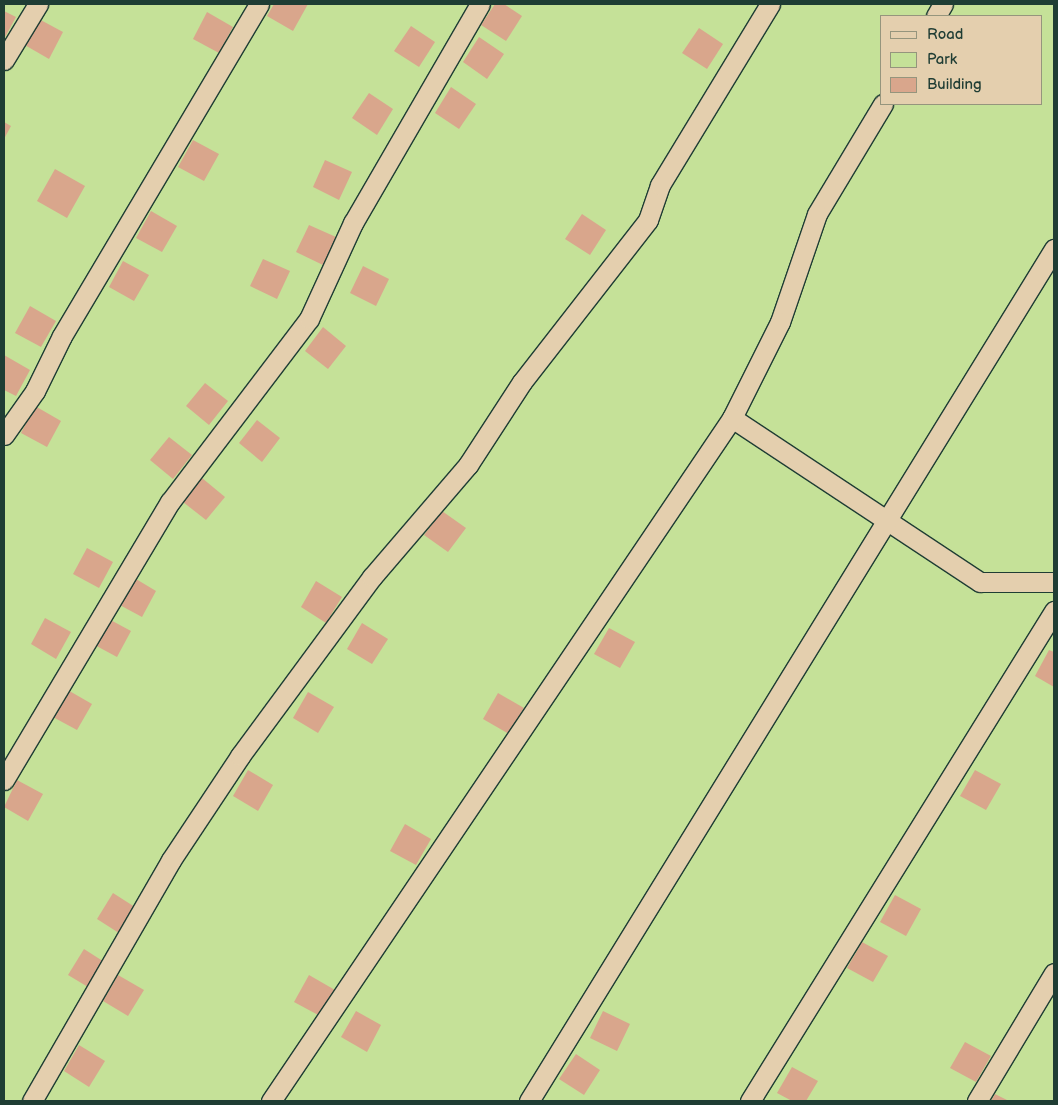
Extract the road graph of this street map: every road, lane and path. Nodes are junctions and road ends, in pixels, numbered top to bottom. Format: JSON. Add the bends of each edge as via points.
{"nodes":[{"id":1,"x":38,"y":4,"type":"edge"},
{"id":2,"x":259,"y":4,"type":"edge"},
{"id":3,"x":480,"y":4,"type":"edge"},
{"id":4,"x":770,"y":4,"type":"edge"},
{"id":5,"x":943,"y":4,"type":"edge"},
{"id":6,"x":937,"y":15,"type":"edge"},
{"id":7,"x":4,"y":60,"type":"edge"},
{"id":8,"x":882,"y":105,"type":"edge"},
{"id":9,"x":1054,"y":249,"type":"edge"},
{"id":10,"x":732,"y":418,"type":"junction"},
{"id":11,"x":4,"y":435,"type":"edge"},
{"id":12,"x":885,"y":522,"type":"junction"},
{"id":13,"x":1054,"y":582,"type":"edge"},
{"id":14,"x":1054,"y":612,"type":"edge"},
{"id":15,"x":4,"y":780,"type":"edge"},
{"id":16,"x":1054,"y":973,"type":"edge"},
{"id":17,"x":32,"y":1101,"type":"edge"},
{"id":18,"x":271,"y":1101,"type":"edge"},
{"id":19,"x":530,"y":1101,"type":"edge"},
{"id":20,"x":750,"y":1101,"type":"edge"},
{"id":21,"x":977,"y":1101,"type":"edge"}],
"edges":[{"from":1,"to":7,"type":"street"},
{"from":2,"to":11,"type":"street","via":[[62,336],[35,391]]},
{"from":3,"to":15,"type":"street","via":[[353,223],[309,319],[170,502]]},
{"from":4,"to":17,"type":"street","via":[[660,185],[648,220],[522,382],[468,465],[372,577],[240,756],[172,860]]},
{"from":5,"to":6,"type":"street"},
{"from":8,"to":10,"type":"street","via":[[817,214],[780,322]]},
{"from":9,"to":12,"type":"street"},
{"from":10,"to":12,"type":"street"},
{"from":10,"to":18,"type":"street"},
{"from":12,"to":13,"type":"street","via":[[980,582]]},
{"from":12,"to":19,"type":"street"},
{"from":14,"to":20,"type":"street"},
{"from":16,"to":21,"type":"street"}]}
